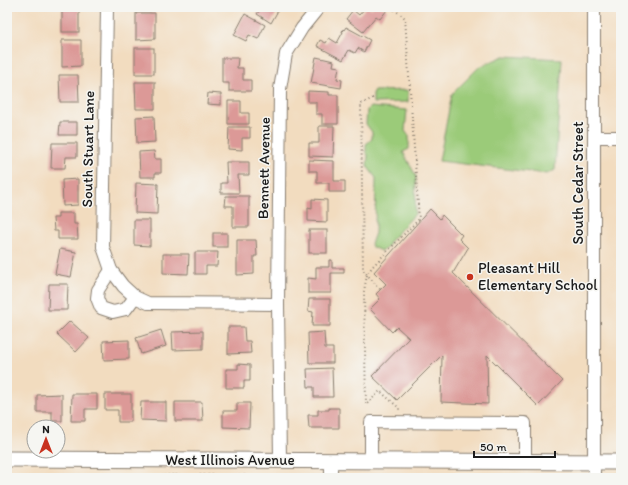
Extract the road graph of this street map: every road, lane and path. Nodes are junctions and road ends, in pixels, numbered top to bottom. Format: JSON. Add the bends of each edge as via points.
{"nodes":[{"id":1,"x":106,"y":7,"type":"edge"},
{"id":2,"x":319,"y":7,"type":"edge"},
{"id":3,"x":391,"y":7,"type":"edge"},
{"id":4,"x":594,"y":7,"type":"edge"},
{"id":5,"x":373,"y":98,"type":"dead end"},
{"id":6,"x":594,"y":137,"type":"junction"},
{"id":7,"x":621,"y":137,"type":"edge"},
{"id":8,"x":111,"y":270,"type":"junction"},
{"id":9,"x":367,"y":275,"type":"junction"},
{"id":10,"x":380,"y":289,"type":"dead end"},
{"id":11,"x":136,"y":297,"type":"junction"},
{"id":12,"x":278,"y":304,"type":"junction"},
{"id":13,"x":399,"y":422,"type":"junction"},
{"id":14,"x":7,"y":459,"type":"edge"},
{"id":15,"x":280,"y":460,"type":"junction"},
{"id":16,"x":331,"y":461,"type":"junction"},
{"id":17,"x":371,"y":461,"type":"junction"},
{"id":18,"x":524,"y":461,"type":"junction"},
{"id":19,"x":594,"y":461,"type":"junction"},
{"id":20,"x":621,"y":462,"type":"edge"},
{"id":21,"x":140,"y":478,"type":"edge"},
{"id":22,"x":262,"y":478,"type":"edge"},
{"id":23,"x":331,"y":478,"type":"edge"},
{"id":24,"x":594,"y":478,"type":"edge"}],
"edges":[{"from":1,"to":8,"type":"street","name":"South Stuart Lane","via":[[103,247]]},
{"from":2,"to":12,"type":"street","name":"Bennett Avenue","via":[[286,54],[280,89]]},
{"from":3,"to":9,"type":"path","via":[[405,18],[419,219]]},
{"from":4,"to":6,"type":"street","name":"South Cedar Street"},
{"from":5,"to":9,"type":"path","via":[[361,104],[363,270]]},
{"from":6,"to":7,"type":"street"},
{"from":6,"to":19,"type":"street","name":"South Cedar Street"},
{"from":8,"to":11,"type":"street","name":"South Stuart Lane","via":[[123,286]]},
{"from":8,"to":11,"type":"street","via":[[98,290],[96,298],[101,308],[113,312],[126,309]]},
{"from":9,"to":10,"type":"path"},
{"from":9,"to":13,"type":"path","via":[[364,291],[366,405],[380,391],[399,408]]},
{"from":11,"to":12,"type":"street","via":[[148,303]]},
{"from":12,"to":15,"type":"street","name":"Bennett Avenue"},
{"from":13,"to":17,"type":"street","via":[[371,422]]},
{"from":13,"to":18,"type":"street","via":[[525,423]]},
{"from":14,"to":15,"type":"main road","name":"West Illinois Avenue"},
{"from":15,"to":16,"type":"main road","name":"West Illinois Avenue"},
{"from":16,"to":17,"type":"main road","name":"West Illinois Avenue"},
{"from":16,"to":23,"type":"street"},
{"from":17,"to":18,"type":"main road","name":"West Illinois Avenue"},
{"from":18,"to":19,"type":"main road","name":"West Illinois Avenue"},
{"from":19,"to":20,"type":"main road","name":"West Illinois Avenue"},
{"from":19,"to":24,"type":"street","name":"South Cedar Street"},
{"from":21,"to":22,"type":"path","via":[[172,475],[241,475]]}]}
